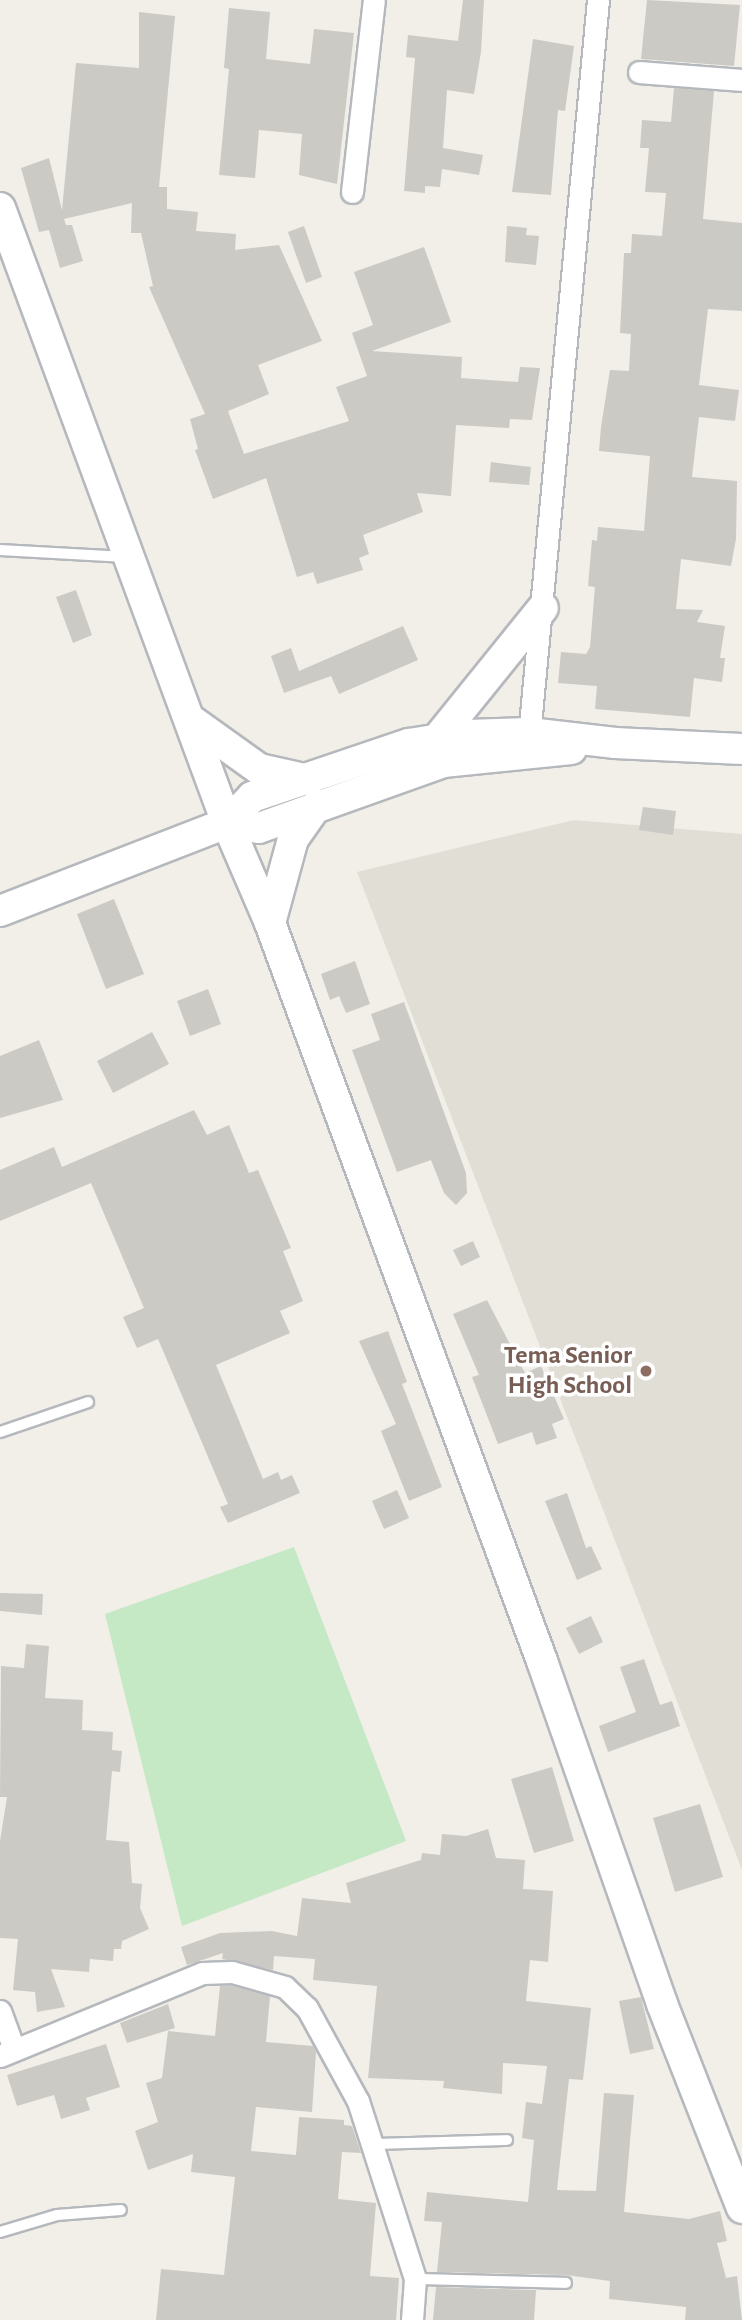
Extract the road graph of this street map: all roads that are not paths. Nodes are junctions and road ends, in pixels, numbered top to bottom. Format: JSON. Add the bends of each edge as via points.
{"nodes":[{"id":1,"x":374,"y":0,"type":"edge"},
{"id":2,"x":598,"y":0,"type":"edge"},
{"id":3,"x":639,"y":72,"type":"dead end"},
{"id":4,"x":742,"y":80,"type":"edge"},
{"id":5,"x":352,"y":192,"type":"dead end"},
{"id":6,"x":0,"y":208,"type":"edge"},
{"id":7,"x":0,"y":550,"type":"edge"},
{"id":8,"x":131,"y":557,"type":"junction"},
{"id":9,"x":543,"y":608,"type":"junction"},
{"id":10,"x":192,"y":721,"type":"junction"},
{"id":11,"x":438,"y":738,"type":"junction"},
{"id":12,"x":528,"y":744,"type":"junction"},
{"id":13,"x":742,"y":749,"type":"edge"},
{"id":14,"x":312,"y":793,"type":"junction"},
{"id":15,"x":227,"y":823,"type":"junction"},
{"id":16,"x":0,"y":911,"type":"edge"},
{"id":17,"x":270,"y":923,"type":"junction"},
{"id":18,"x":88,"y":1402,"type":"dead end"},
{"id":19,"x":0,"y":1432,"type":"edge"},
{"id":20,"x":0,"y":2011,"type":"edge"},
{"id":21,"x":7,"y":2052,"type":"edge"},
{"id":22,"x":507,"y":2140,"type":"dead end"},
{"id":23,"x":373,"y":2144,"type":"junction"},
{"id":24,"x":742,"y":2208,"type":"edge"},
{"id":25,"x":121,"y":2210,"type":"dead end"},
{"id":26,"x":0,"y":2232,"type":"edge"},
{"id":27,"x":415,"y":2279,"type":"junction"},
{"id":28,"x":566,"y":2283,"type":"dead end"},
{"id":29,"x":412,"y":2320,"type":"edge"}],
"edges":[{"from":1,"to":5,"type":"street"},
{"from":2,"to":9,"type":"street"},
{"from":3,"to":4,"type":"street"},
{"from":6,"to":8,"type":"main road"},
{"from":7,"to":8,"type":"lane"},
{"from":8,"to":10,"type":"main road"},
{"from":9,"to":11,"type":"main road"},
{"from":9,"to":12,"type":"street"},
{"from":10,"to":14,"type":"main road","via":[[259,769]]},
{"from":10,"to":15,"type":"main road"},
{"from":11,"to":12,"type":"main road"},
{"from":11,"to":14,"type":"main road"},
{"from":12,"to":13,"type":"main road"},
{"from":12,"to":14,"type":"main road"},
{"from":14,"to":15,"type":"main road","via":[[252,797]]},
{"from":14,"to":17,"type":"main road","via":[[293,839]]},
{"from":15,"to":16,"type":"main road"},
{"from":15,"to":17,"type":"main road"},
{"from":17,"to":24,"type":"main road","via":[[542,1661],[662,2004]]},
{"from":18,"to":19,"type":"lane"},
{"from":20,"to":21,"type":"street"},
{"from":21,"to":23,"type":"street","via":[[202,1973],[232,1972],[262,1979],[285,1987],[307,2008],[358,2101]]},
{"from":22,"to":23,"type":"lane"},
{"from":23,"to":27,"type":"street"},
{"from":25,"to":26,"type":"lane","via":[[57,2215]]},
{"from":27,"to":28,"type":"lane"},
{"from":27,"to":29,"type":"street"}]}
